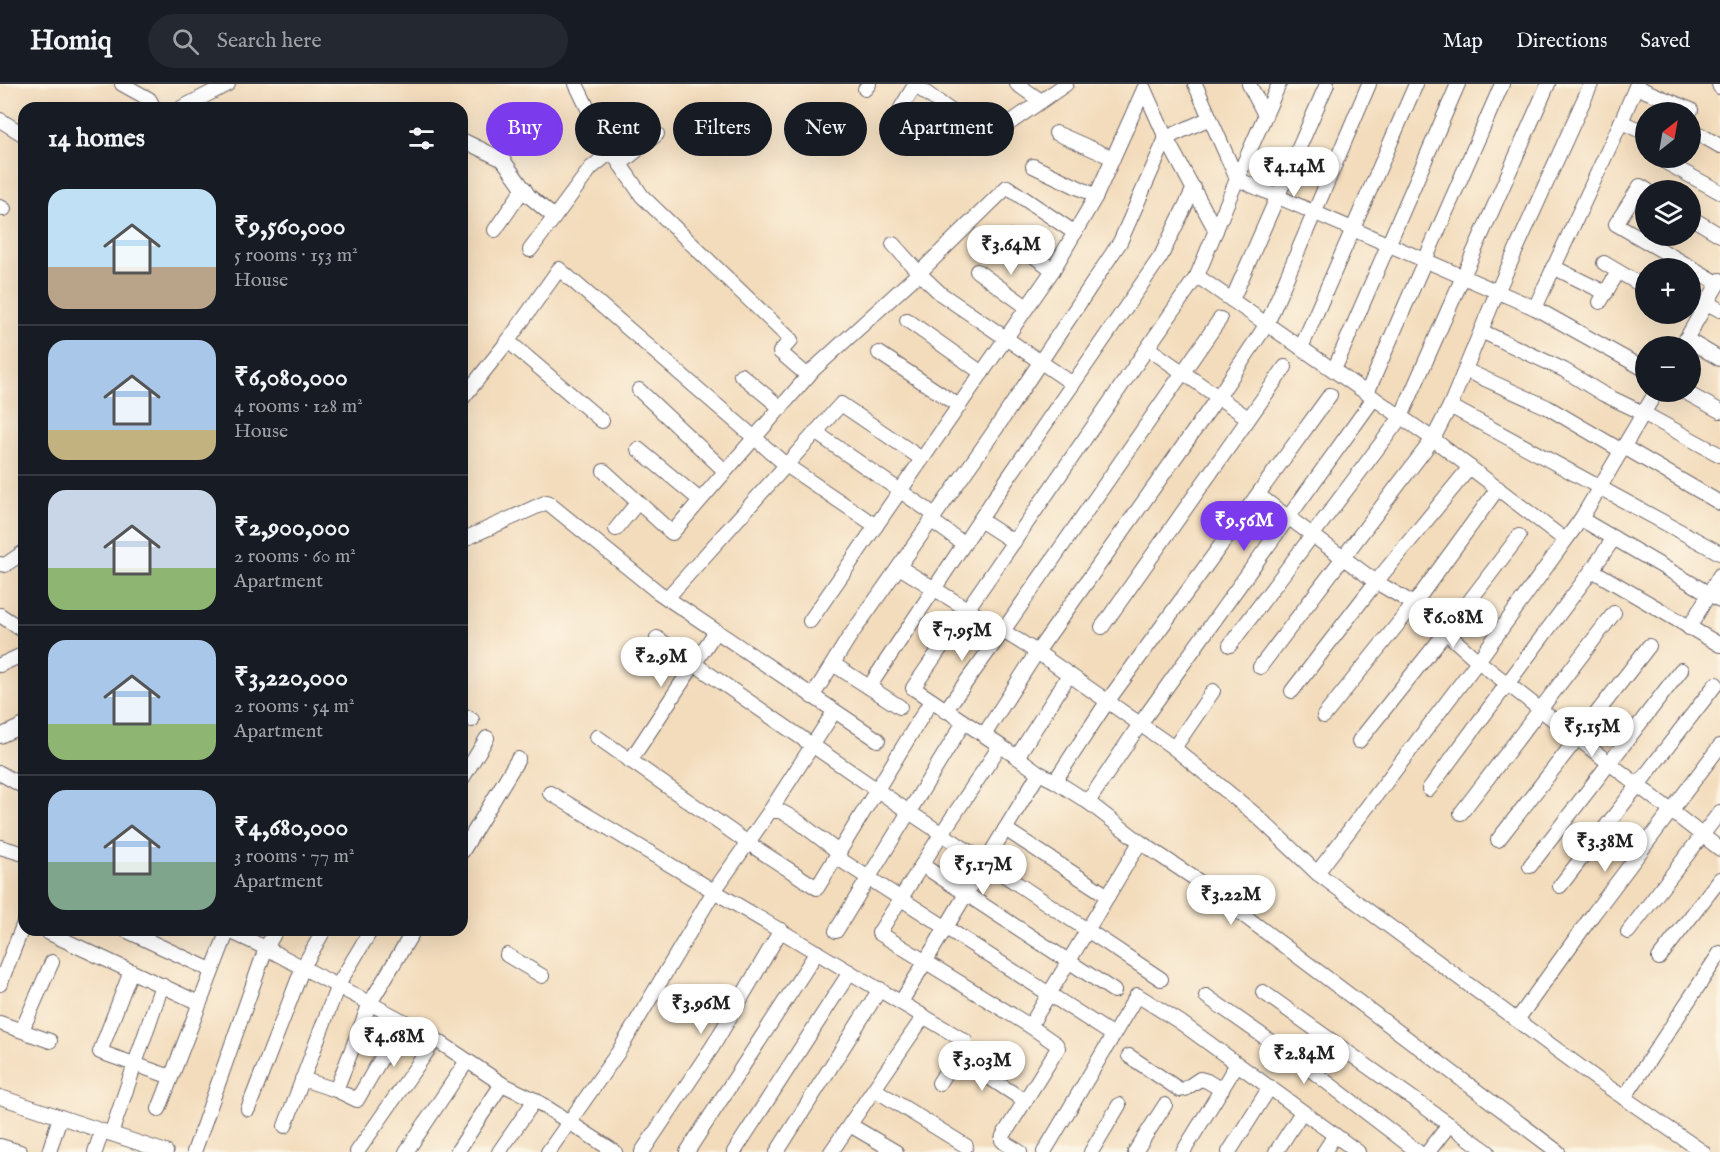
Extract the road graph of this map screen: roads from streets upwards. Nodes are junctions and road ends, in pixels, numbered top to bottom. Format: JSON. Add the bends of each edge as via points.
{"nodes":[{"id":1,"x":122,"y":84,"type":"edge"},
{"id":2,"x":228,"y":84,"type":"edge"},
{"id":3,"x":576,"y":84,"type":"edge"},
{"id":4,"x":1017,"y":84,"type":"edge"},
{"id":5,"x":1066,"y":84,"type":"edge"},
{"id":6,"x":1195,"y":84,"type":"edge"},
{"id":7,"x":1249,"y":84,"type":"edge"},
{"id":8,"x":1279,"y":84,"type":"edge"},
{"id":9,"x":1327,"y":84,"type":"edge"},
{"id":10,"x":1369,"y":84,"type":"edge"},
{"id":11,"x":1416,"y":84,"type":"edge"},
{"id":12,"x":1458,"y":84,"type":"edge"},
{"id":13,"x":1502,"y":84,"type":"edge"},
{"id":14,"x":1548,"y":84,"type":"edge"},
{"id":15,"x":1591,"y":84,"type":"edge"},
{"id":16,"x":916,"y":85,"type":"edge"},
{"id":17,"x":1637,"y":86,"type":"edge"},
{"id":18,"x":205,"y":89,"type":"edge"},
{"id":19,"x":1041,"y":101,"type":"junction"},
{"id":20,"x":151,"y":102,"type":"edge"},
{"id":21,"x":189,"y":102,"type":"edge"},
{"id":22,"x":585,"y":102,"type":"edge"},
{"id":23,"x":905,"y":102,"type":"edge"},
{"id":24,"x":1673,"y":102,"type":"edge"},
{"id":25,"x":1265,"y":115,"type":"junction"},
{"id":26,"x":1210,"y":118,"type":"junction"},
{"id":27,"x":0,"y":120,"type":"edge"},
{"id":28,"x":1622,"y":122,"type":"junction"},
{"id":29,"x":1635,"y":128,"type":"edge"},
{"id":30,"x":18,"y":131,"type":"edge"},
{"id":31,"x":1056,"y":132,"type":"dead end"},
{"id":32,"x":1701,"y":135,"type":"edge"},
{"id":33,"x":1166,"y":138,"type":"junction"},
{"id":34,"x":468,"y":143,"type":"edge"},
{"id":35,"x":1720,"y":146,"type":"edge"},
{"id":36,"x":607,"y":156,"type":"edge"},
{"id":37,"x":615,"y":156,"type":"edge"},
{"id":38,"x":630,"y":156,"type":"edge"},
{"id":39,"x":1113,"y":158,"type":"junction"},
{"id":40,"x":620,"y":164,"type":"junction"},
{"id":41,"x":1033,"y":166,"type":"dead end"},
{"id":42,"x":1676,"y":168,"type":"edge"},
{"id":43,"x":1237,"y":179,"type":"junction"},
{"id":44,"x":524,"y":188,"type":"junction"},
{"id":45,"x":1194,"y":188,"type":"junction"},
{"id":46,"x":1720,"y":192,"type":"edge"},
{"id":47,"x":1635,"y":194,"type":"edge"},
{"id":48,"x":1096,"y":196,"type":"junction"},
{"id":49,"x":1277,"y":197,"type":"junction"},
{"id":50,"x":1313,"y":212,"type":"junction"},
{"id":51,"x":554,"y":217,"type":"junction"},
{"id":52,"x":1701,"y":224,"type":"edge"},
{"id":53,"x":1352,"y":229,"type":"junction"},
{"id":54,"x":495,"y":230,"type":"dead end"},
{"id":55,"x":1216,"y":231,"type":"junction"},
{"id":56,"x":1075,"y":233,"type":"junction"},
{"id":57,"x":1635,"y":235,"type":"edge"},
{"id":58,"x":1720,"y":236,"type":"edge"},
{"id":59,"x":1008,"y":237,"type":"dead end"},
{"id":60,"x":893,"y":244,"type":"dead end"},
{"id":61,"x":1388,"y":244,"type":"junction"},
{"id":62,"x":1655,"y":246,"type":"edge"},
{"id":63,"x":530,"y":250,"type":"dead end"},
{"id":64,"x":1425,"y":260,"type":"junction"},
{"id":65,"x":1604,"y":263,"type":"dead end"},
{"id":66,"x":1553,"y":267,"type":"junction"},
{"id":67,"x":1053,"y":270,"type":"junction"},
{"id":68,"x":977,"y":271,"type":"dead end"},
{"id":69,"x":1618,"y":272,"type":"junction"},
{"id":70,"x":919,"y":273,"type":"junction"},
{"id":71,"x":1197,"y":276,"type":"junction"},
{"id":72,"x":1464,"y":277,"type":"junction"},
{"id":73,"x":1635,"y":282,"type":"edge"},
{"id":74,"x":1719,"y":282,"type":"edge"},
{"id":75,"x":1497,"y":292,"type":"junction"},
{"id":76,"x":1232,"y":300,"type":"junction"},
{"id":77,"x":1707,"y":303,"type":"junction"},
{"id":78,"x":1028,"y":307,"type":"junction"},
{"id":79,"x":1535,"y":308,"type":"junction"},
{"id":80,"x":1701,"y":309,"type":"edge"},
{"id":81,"x":1720,"y":310,"type":"edge"},
{"id":82,"x":1220,"y":319,"type":"dead end"},
{"id":83,"x":907,"y":320,"type":"dead end"},
{"id":84,"x":1267,"y":324,"type":"junction"},
{"id":85,"x":1481,"y":331,"type":"junction"},
{"id":86,"x":1006,"y":338,"type":"junction"},
{"id":87,"x":508,"y":341,"type":"junction"},
{"id":88,"x":1149,"y":348,"type":"junction"},
{"id":89,"x":1301,"y":348,"type":"junction"},
{"id":90,"x":1701,"y":351,"type":"edge"},
{"id":91,"x":879,"y":353,"type":"dead end"},
{"id":92,"x":1720,"y":359,"type":"edge"},
{"id":93,"x":1041,"y":361,"type":"junction"},
{"id":94,"x":1635,"y":364,"type":"edge"},
{"id":95,"x":1284,"y":367,"type":"dead end"},
{"id":96,"x":1334,"y":370,"type":"junction"},
{"id":97,"x":1465,"y":370,"type":"junction"},
{"id":98,"x":982,"y":373,"type":"junction"},
{"id":99,"x":1184,"y":373,"type":"junction"},
{"id":100,"x":741,"y":375,"type":"dead end"},
{"id":101,"x":808,"y":376,"type":"junction"},
{"id":102,"x":1072,"y":384,"type":"junction"},
{"id":103,"x":639,"y":390,"type":"dead end"},
{"id":104,"x":468,"y":391,"type":"edge"},
{"id":105,"x":1330,"y":395,"type":"dead end"},
{"id":106,"x":1370,"y":395,"type":"junction"},
{"id":107,"x":1218,"y":397,"type":"junction"},
{"id":108,"x":1701,"y":401,"type":"edge"},
{"id":109,"x":1650,"y":402,"type":"edge"},
{"id":110,"x":959,"y":406,"type":"junction"},
{"id":111,"x":1449,"y":406,"type":"junction"},
{"id":112,"x":781,"y":408,"type":"junction"},
{"id":113,"x":1720,"y":411,"type":"edge"},
{"id":114,"x":1643,"y":413,"type":"junction"},
{"id":115,"x":1401,"y":417,"type":"junction"},
{"id":116,"x":1248,"y":418,"type":"junction"},
{"id":117,"x":602,"y":421,"type":"dead end"},
{"id":118,"x":815,"y":432,"type":"junction"},
{"id":119,"x":754,"y":438,"type":"junction"},
{"id":120,"x":1433,"y":439,"type":"junction"},
{"id":121,"x":638,"y":449,"type":"dead end"},
{"id":122,"x":1623,"y":449,"type":"junction"},
{"id":123,"x":1720,"y":455,"type":"edge"},
{"id":124,"x":922,"y":459,"type":"junction"},
{"id":125,"x":786,"y":465,"type":"junction"},
{"id":126,"x":1470,"y":466,"type":"junction"},
{"id":127,"x":604,"y":471,"type":"dead end"},
{"id":128,"x":725,"y":471,"type":"junction"},
{"id":129,"x":1601,"y":487,"type":"junction"},
{"id":130,"x":1498,"y":488,"type":"junction"},
{"id":131,"x":900,"y":491,"type":"junction"},
{"id":132,"x":1258,"y":495,"type":"junction"},
{"id":133,"x":700,"y":500,"type":"junction"},
{"id":134,"x":638,"y":502,"type":"junction"},
{"id":135,"x":1720,"y":503,"type":"edge"},
{"id":136,"x":1288,"y":517,"type":"junction"},
{"id":137,"x":933,"y":518,"type":"junction"},
{"id":138,"x":1581,"y":519,"type":"junction"},
{"id":139,"x":980,"y":520,"type":"junction"},
{"id":140,"x":876,"y":526,"type":"junction"},
{"id":141,"x":616,"y":529,"type":"dead end"},
{"id":142,"x":1311,"y":535,"type":"junction"},
{"id":143,"x":1520,"y":536,"type":"dead end"},
{"id":144,"x":468,"y":537,"type":"edge"},
{"id":145,"x":1614,"y":538,"type":"junction"},
{"id":146,"x":1565,"y":540,"type":"junction"},
{"id":147,"x":1014,"y":542,"type":"junction"},
{"id":148,"x":964,"y":544,"type":"junction"},
{"id":149,"x":1720,"y":553,"type":"edge"},
{"id":150,"x":18,"y":556,"type":"edge"},
{"id":151,"x":1343,"y":558,"type":"junction"},
{"id":152,"x":0,"y":564,"type":"edge"},
{"id":153,"x":899,"y":567,"type":"junction"},
{"id":154,"x":1592,"y":570,"type":"junction"},
{"id":155,"x":1720,"y":575,"type":"edge"},
{"id":156,"x":1376,"y":582,"type":"junction"},
{"id":157,"x":934,"y":588,"type":"junction"},
{"id":158,"x":1715,"y":597,"type":"edge"},
{"id":159,"x":667,"y":598,"type":"junction"},
{"id":160,"x":1414,"y":604,"type":"junction"},
{"id":161,"x":968,"y":609,"type":"junction"},
{"id":162,"x":1614,"y":613,"type":"dead end"},
{"id":163,"x":0,"y":615,"type":"edge"},
{"id":164,"x":810,"y":621,"type":"dead end"},
{"id":165,"x":18,"y":627,"type":"edge"},
{"id":166,"x":1102,"y":627,"type":"dead end"},
{"id":167,"x":1689,"y":628,"type":"junction"},
{"id":168,"x":716,"y":631,"type":"junction"},
{"id":169,"x":1003,"y":631,"type":"junction"},
{"id":170,"x":1446,"y":632,"type":"junction"},
{"id":171,"x":657,"y":638,"type":"dead end"},
{"id":172,"x":1230,"y":645,"type":"dead end"},
{"id":173,"x":1720,"y":645,"type":"edge"},
{"id":174,"x":1649,"y":646,"type":"dead end"},
{"id":175,"x":1036,"y":652,"type":"junction"},
{"id":176,"x":18,"y":657,"type":"edge"},
{"id":177,"x":1478,"y":661,"type":"junction"},
{"id":178,"x":695,"y":663,"type":"junction"},
{"id":179,"x":833,"y":664,"type":"junction"},
{"id":180,"x":0,"y":665,"type":"edge"},
{"id":181,"x":1260,"y":668,"type":"dead end"},
{"id":182,"x":1681,"y":670,"type":"dead end"},
{"id":183,"x":1069,"y":675,"type":"junction"},
{"id":184,"x":1506,"y":684,"type":"junction"},
{"id":185,"x":1716,"y":684,"type":"dead end"},
{"id":186,"x":869,"y":687,"type":"junction"},
{"id":187,"x":1214,"y":691,"type":"dead end"},
{"id":188,"x":1292,"y":691,"type":"dead end"},
{"id":189,"x":812,"y":697,"type":"junction"},
{"id":190,"x":931,"y":701,"type":"junction"},
{"id":191,"x":1107,"y":702,"type":"junction"},
{"id":192,"x":900,"y":707,"type":"dead end"},
{"id":193,"x":1539,"y":710,"type":"junction"},
{"id":194,"x":834,"y":711,"type":"junction"},
{"id":195,"x":945,"y":711,"type":"junction"},
{"id":196,"x":1324,"y":716,"type":"dead end"},
{"id":197,"x":964,"y":722,"type":"junction"},
{"id":198,"x":1140,"y":724,"type":"junction"},
{"id":199,"x":18,"y":728,"type":"edge"},
{"id":200,"x":984,"y":735,"type":"junction"},
{"id":201,"x":0,"y":736,"type":"edge"},
{"id":202,"x":597,"y":737,"type":"dead end"},
{"id":203,"x":487,"y":738,"type":"dead end"},
{"id":204,"x":1577,"y":738,"type":"junction"},
{"id":205,"x":878,"y":740,"type":"dead end"},
{"id":206,"x":1359,"y":741,"type":"dead end"},
{"id":207,"x":812,"y":744,"type":"junction"},
{"id":208,"x":1000,"y":746,"type":"junction"},
{"id":209,"x":1720,"y":746,"type":"edge"},
{"id":210,"x":1174,"y":748,"type":"junction"},
{"id":211,"x":1017,"y":757,"type":"junction"},
{"id":212,"x":519,"y":759,"type":"dead end"},
{"id":213,"x":630,"y":761,"type":"junction"},
{"id":214,"x":1608,"y":763,"type":"junction"},
{"id":215,"x":468,"y":769,"type":"edge"},
{"id":216,"x":0,"y":772,"type":"edge"},
{"id":217,"x":1039,"y":773,"type":"junction"},
{"id":218,"x":1054,"y":781,"type":"junction"},
{"id":219,"x":18,"y":783,"type":"edge"},
{"id":220,"x":1637,"y":785,"type":"junction"},
{"id":221,"x":877,"y":789,"type":"junction"},
{"id":222,"x":1429,"y":789,"type":"dead end"},
{"id":223,"x":550,"y":793,"type":"dead end"},
{"id":224,"x":1088,"y":802,"type":"junction"},
{"id":225,"x":770,"y":811,"type":"junction"},
{"id":226,"x":1670,"y":811,"type":"junction"},
{"id":227,"x":909,"y":812,"type":"junction"},
{"id":228,"x":1720,"y":812,"type":"edge"},
{"id":229,"x":1461,"y":813,"type":"dead end"},
{"id":230,"x":1005,"y":829,"type":"junction"},
{"id":231,"x":468,"y":833,"type":"edge"},
{"id":232,"x":942,"y":833,"type":"junction"},
{"id":233,"x":1701,"y":835,"type":"junction"},
{"id":234,"x":1498,"y":840,"type":"dead end"},
{"id":235,"x":1140,"y":842,"type":"junction"},
{"id":236,"x":748,"y":843,"type":"junction"},
{"id":237,"x":0,"y":847,"type":"edge"},
{"id":238,"x":1720,"y":849,"type":"edge"},
{"id":239,"x":18,"y":852,"type":"edge"},
{"id":240,"x":838,"y":854,"type":"junction"},
{"id":241,"x":984,"y":862,"type":"junction"},
{"id":242,"x":922,"y":865,"type":"junction"},
{"id":243,"x":1530,"y":866,"type":"dead end"},
{"id":244,"x":1317,"y":873,"type":"junction"},
{"id":245,"x":869,"y":878,"type":"junction"},
{"id":246,"x":1720,"y":879,"type":"edge"},
{"id":247,"x":1560,"y":886,"type":"dead end"},
{"id":248,"x":714,"y":891,"type":"junction"},
{"id":249,"x":966,"y":894,"type":"junction"},
{"id":250,"x":1107,"y":896,"type":"junction"},
{"id":251,"x":900,"y":898,"type":"junction"},
{"id":252,"x":945,"y":928,"type":"junction"},
{"id":253,"x":781,"y":930,"type":"junction"},
{"id":254,"x":1087,"y":930,"type":"junction"},
{"id":255,"x":836,"y":931,"type":"dead end"},
{"id":256,"x":1628,"y":932,"type":"dead end"},
{"id":257,"x":19,"y":936,"type":"edge"},
{"id":258,"x":55,"y":936,"type":"edge"},
{"id":259,"x":137,"y":936,"type":"edge"},
{"id":260,"x":225,"y":936,"type":"edge"},
{"id":261,"x":240,"y":936,"type":"edge"},
{"id":262,"x":273,"y":936,"type":"edge"},
{"id":263,"x":321,"y":936,"type":"edge"},
{"id":264,"x":367,"y":936,"type":"edge"},
{"id":265,"x":410,"y":936,"type":"edge"},
{"id":266,"x":266,"y":948,"type":"junction"},
{"id":267,"x":817,"y":952,"type":"junction"},
{"id":268,"x":1720,"y":953,"type":"edge"},
{"id":269,"x":507,"y":955,"type":"dead end"},
{"id":270,"x":1659,"y":958,"type":"dead end"},
{"id":271,"x":1069,"y":960,"type":"junction"},
{"id":272,"x":925,"y":961,"type":"junction"},
{"id":273,"x":52,"y":962,"type":"dead end"},
{"id":274,"x":303,"y":967,"type":"junction"},
{"id":275,"x":211,"y":970,"type":"junction"},
{"id":276,"x":131,"y":971,"type":"junction"},
{"id":277,"x":850,"y":972,"type":"junction"},
{"id":278,"x":543,"y":976,"type":"dead end"},
{"id":279,"x":1161,"y":979,"type":"dead end"},
{"id":280,"x":0,"y":984,"type":"edge"},
{"id":281,"x":162,"y":985,"type":"junction"},
{"id":282,"x":338,"y":985,"type":"junction"},
{"id":283,"x":880,"y":989,"type":"junction"},
{"id":284,"x":1114,"y":991,"type":"dead end"},
{"id":285,"x":1263,"y":992,"type":"dead end"},
{"id":286,"x":1049,"y":994,"type":"junction"},
{"id":287,"x":1206,"y":996,"type":"dead end"},
{"id":288,"x":901,"y":1002,"type":"junction"},
{"id":289,"x":199,"y":1003,"type":"junction"},
{"id":290,"x":370,"y":1003,"type":"junction"},
{"id":291,"x":924,"y":1016,"type":"junction"},
{"id":292,"x":403,"y":1020,"type":"junction"},
{"id":293,"x":1517,"y":1020,"type":"junction"},
{"id":294,"x":0,"y":1023,"type":"edge"},
{"id":295,"x":1030,"y":1026,"type":"junction"},
{"id":296,"x":22,"y":1030,"type":"junction"},
{"id":297,"x":1113,"y":1035,"type":"junction"},
{"id":298,"x":435,"y":1040,"type":"junction"},
{"id":299,"x":50,"y":1041,"type":"dead end"},
{"id":300,"x":956,"y":1056,"type":"junction"},
{"id":301,"x":1129,"y":1056,"type":"dead end"},
{"id":302,"x":467,"y":1061,"type":"junction"},
{"id":303,"x":1237,"y":1064,"type":"junction"},
{"id":304,"x":134,"y":1065,"type":"junction"},
{"id":305,"x":171,"y":1077,"type":"junction"},
{"id":306,"x":302,"y":1079,"type":"junction"},
{"id":307,"x":939,"y":1083,"type":"dead end"},
{"id":308,"x":502,"y":1084,"type":"junction"},
{"id":309,"x":1270,"y":1087,"type":"junction"},
{"id":310,"x":874,"y":1089,"type":"junction"},
{"id":311,"x":336,"y":1090,"type":"junction"},
{"id":312,"x":1222,"y":1090,"type":"junction"},
{"id":313,"x":0,"y":1097,"type":"edge"},
{"id":314,"x":1624,"y":1098,"type":"junction"},
{"id":315,"x":535,"y":1100,"type":"junction"},
{"id":316,"x":1025,"y":1101,"type":"junction"},
{"id":317,"x":1119,"y":1105,"type":"dead end"},
{"id":318,"x":1165,"y":1105,"type":"dead end"},
{"id":319,"x":159,"y":1109,"type":"dead end"},
{"id":320,"x":248,"y":1109,"type":"dead end"},
{"id":321,"x":1302,"y":1112,"type":"junction"},
{"id":322,"x":60,"y":1117,"type":"junction"},
{"id":323,"x":568,"y":1122,"type":"junction"},
{"id":324,"x":850,"y":1125,"type":"junction"},
{"id":325,"x":1449,"y":1125,"type":"junction"},
{"id":326,"x":285,"y":1126,"type":"dead end"},
{"id":327,"x":106,"y":1132,"type":"junction"},
{"id":328,"x":1335,"y":1135,"type":"junction"},
{"id":329,"x":966,"y":1146,"type":"dead end"},
{"id":330,"x":597,"y":1147,"type":"edge"},
{"id":331,"x":2,"y":1148,"type":"edge"},
{"id":332,"x":20,"y":1152,"type":"edge"},
{"id":333,"x":49,"y":1152,"type":"edge"},
{"id":334,"x":95,"y":1152,"type":"edge"},
{"id":335,"x":166,"y":1152,"type":"edge"},
{"id":336,"x":194,"y":1152,"type":"edge"},
{"id":337,"x":357,"y":1152,"type":"edge"},
{"id":338,"x":406,"y":1152,"type":"edge"},
{"id":339,"x":457,"y":1152,"type":"edge"},
{"id":340,"x":499,"y":1152,"type":"edge"},
{"id":341,"x":548,"y":1152,"type":"edge"},
{"id":342,"x":615,"y":1152,"type":"edge"},
{"id":343,"x":642,"y":1152,"type":"edge"},
{"id":344,"x":687,"y":1152,"type":"edge"},
{"id":345,"x":734,"y":1152,"type":"edge"},
{"id":346,"x":777,"y":1152,"type":"edge"},
{"id":347,"x":831,"y":1152,"type":"edge"},
{"id":348,"x":896,"y":1152,"type":"edge"},
{"id":349,"x":1020,"y":1152,"type":"edge"},
{"id":350,"x":1044,"y":1152,"type":"edge"},
{"id":351,"x":1090,"y":1152,"type":"edge"},
{"id":352,"x":1135,"y":1152,"type":"edge"},
{"id":353,"x":1183,"y":1152,"type":"edge"},
{"id":354,"x":1228,"y":1152,"type":"edge"},
{"id":355,"x":1276,"y":1152,"type":"edge"},
{"id":356,"x":1324,"y":1152,"type":"edge"},
{"id":357,"x":1358,"y":1152,"type":"edge"},
{"id":358,"x":1418,"y":1152,"type":"edge"},
{"id":359,"x":1428,"y":1152,"type":"edge"},
{"id":360,"x":1488,"y":1152,"type":"edge"},
{"id":361,"x":1558,"y":1152,"type":"edge"},
{"id":362,"x":1703,"y":1152,"type":"edge"}],
"edges":[{"from":1,"to":20,"type":"street"},
{"from":2,"to":18,"type":"street"},
{"from":3,"to":22,"type":"street"},
{"from":4,"to":19,"type":"street"},
{"from":5,"to":19,"type":"street"},
{"from":6,"to":26,"type":"street"},
{"from":7,"to":25,"type":"street"},
{"from":8,"to":25,"type":"street"},
{"from":9,"to":49,"type":"street"},
{"from":10,"to":50,"type":"street"},
{"from":11,"to":53,"type":"street"},
{"from":12,"to":61,"type":"street"},
{"from":13,"to":64,"type":"street"},
{"from":14,"to":72,"type":"street"},
{"from":15,"to":75,"type":"street"},
{"from":16,"to":19,"type":"street","via":[[988,138]]},
{"from":16,"to":23,"type":"street"},
{"from":17,"to":24,"type":"street"},
{"from":17,"to":28,"type":"street"},
{"from":18,"to":21,"type":"street"},
{"from":25,"to":43,"type":"street"},
{"from":26,"to":33,"type":"street"},
{"from":26,"to":43,"type":"street"},
{"from":27,"to":30,"type":"street"},
{"from":28,"to":29,"type":"street"},
{"from":28,"to":66,"type":"street"},
{"from":31,"to":39,"type":"street"},
{"from":32,"to":35,"type":"street"},
{"from":33,"to":39,"type":"street","via":[[1144,89]]},
{"from":33,"to":45,"type":"street"},
{"from":33,"to":93,"type":"street","via":[[1120,243]]},
{"from":34,"to":44,"type":"street","via":[[503,160]]},
{"from":36,"to":51,"type":"street","via":[[591,168]]},
{"from":37,"to":40,"type":"street"},
{"from":38,"to":40,"type":"street"},
{"from":39,"to":48,"type":"street"},
{"from":40,"to":101,"type":"street","via":[[642,196],[791,340],[780,352]]},
{"from":41,"to":48,"type":"street"},
{"from":42,"to":46,"type":"street"},
{"from":43,"to":49,"type":"street"},
{"from":43,"to":55,"type":"street"},
{"from":44,"to":51,"type":"street"},
{"from":44,"to":54,"type":"street"},
{"from":45,"to":55,"type":"street"},
{"from":45,"to":102,"type":"street","via":[[1161,256]]},
{"from":47,"to":57,"type":"street","via":[[1616,224]]},
{"from":48,"to":56,"type":"street"},
{"from":49,"to":50,"type":"street"},
{"from":49,"to":76,"type":"street"},
{"from":50,"to":53,"type":"street"},
{"from":50,"to":84,"type":"street"},
{"from":51,"to":63,"type":"street"},
{"from":52,"to":58,"type":"street"},
{"from":53,"to":61,"type":"street"},
{"from":53,"to":89,"type":"street"},
{"from":55,"to":71,"type":"street"},
{"from":56,"to":67,"type":"street"},
{"from":56,"to":70,"type":"street","via":[[1007,187]]},
{"from":59,"to":67,"type":"street"},
{"from":60,"to":70,"type":"street"},
{"from":61,"to":64,"type":"street"},
{"from":61,"to":96,"type":"street"},
{"from":62,"to":74,"type":"street"},
{"from":64,"to":72,"type":"street"},
{"from":64,"to":106,"type":"street"},
{"from":65,"to":69,"type":"street"},
{"from":66,"to":69,"type":"street","via":[[1603,298]]},
{"from":66,"to":79,"type":"street"},
{"from":67,"to":78,"type":"street"},
{"from":68,"to":78,"type":"street"},
{"from":69,"to":73,"type":"street"},
{"from":70,"to":86,"type":"street","via":[[941,294]]},
{"from":70,"to":101,"type":"street"},
{"from":71,"to":76,"type":"street"},
{"from":71,"to":88,"type":"street"},
{"from":72,"to":75,"type":"street"},
{"from":72,"to":115,"type":"street"},
{"from":74,"to":77,"type":"street"},
{"from":75,"to":79,"type":"street"},
{"from":75,"to":85,"type":"street"},
{"from":76,"to":84,"type":"street"},
{"from":77,"to":80,"type":"street"},
{"from":77,"to":81,"type":"street"},
{"from":78,"to":86,"type":"street"},
{"from":79,"to":94,"type":"street"},
{"from":82,"to":99,"type":"street"},
{"from":83,"to":98,"type":"street"},
{"from":84,"to":89,"type":"street"},
{"from":84,"to":107,"type":"street"},
{"from":85,"to":97,"type":"street"},
{"from":85,"to":114,"type":"street"},
{"from":86,"to":93,"type":"street"},
{"from":86,"to":98,"type":"street"},
{"from":87,"to":104,"type":"street"},
{"from":87,"to":117,"type":"street"},
{"from":87,"to":119,"type":"street","via":[[559,269]]},
{"from":88,"to":99,"type":"street"},
{"from":88,"to":147,"type":"street"},
{"from":89,"to":96,"type":"street"},
{"from":90,"to":92,"type":"street"},
{"from":91,"to":110,"type":"street"},
{"from":93,"to":102,"type":"street"},
{"from":93,"to":137,"type":"street"},
{"from":95,"to":116,"type":"street"},
{"from":96,"to":106,"type":"street"},
{"from":97,"to":111,"type":"street"},
{"from":97,"to":122,"type":"street","via":[[1547,407]]},
{"from":98,"to":110,"type":"street"},
{"from":99,"to":107,"type":"street"},
{"from":99,"to":169,"type":"street"},
{"from":100,"to":112,"type":"street"},
{"from":101,"to":112,"type":"street"},
{"from":102,"to":139,"type":"street"},
{"from":103,"to":128,"type":"street"},
{"from":105,"to":132,"type":"street"},
{"from":106,"to":115,"type":"street"},
{"from":106,"to":136,"type":"street"},
{"from":107,"to":116,"type":"street"},
{"from":107,"to":175,"type":"street"},
{"from":108,"to":113,"type":"street"},
{"from":109,"to":114,"type":"street"},
{"from":110,"to":124,"type":"street"},
{"from":111,"to":120,"type":"street"},
{"from":111,"to":129,"type":"street"},
{"from":112,"to":119,"type":"street"},
{"from":114,"to":122,"type":"street"},
{"from":114,"to":123,"type":"street"},
{"from":115,"to":120,"type":"street"},
{"from":115,"to":142,"type":"street"},
{"from":116,"to":166,"type":"street"},
{"from":118,"to":124,"type":"street","via":[[841,404]]},
{"from":118,"to":125,"type":"street"},
{"from":118,"to":131,"type":"street"},
{"from":119,"to":125,"type":"street"},
{"from":119,"to":128,"type":"street"},
{"from":120,"to":126,"type":"street"},
{"from":120,"to":151,"type":"street"},
{"from":121,"to":133,"type":"street"},
{"from":122,"to":129,"type":"street"},
{"from":122,"to":135,"type":"street"},
{"from":124,"to":131,"type":"street"},
{"from":125,"to":140,"type":"street"},
{"from":125,"to":159,"type":"street"},
{"from":126,"to":130,"type":"street"},
{"from":126,"to":156,"type":"street"},
{"from":127,"to":134,"type":"street"},
{"from":128,"to":133,"type":"street"},
{"from":129,"to":138,"type":"street"},
{"from":129,"to":149,"type":"street"},
{"from":130,"to":146,"type":"street"},
{"from":130,"to":160,"type":"street"},
{"from":131,"to":137,"type":"street"},
{"from":131,"to":140,"type":"street"},
{"from":132,"to":136,"type":"street"},
{"from":132,"to":191,"type":"street"},
{"from":133,"to":134,"type":"street","via":[[672,533]]},
{"from":134,"to":141,"type":"street"},
{"from":136,"to":142,"type":"street"},
{"from":136,"to":198,"type":"street"},
{"from":137,"to":148,"type":"street"},
{"from":137,"to":153,"type":"street"},
{"from":138,"to":145,"type":"street"},
{"from":138,"to":146,"type":"street"},
{"from":139,"to":147,"type":"street"},
{"from":139,"to":148,"type":"street"},
{"from":140,"to":164,"type":"street"},
{"from":142,"to":151,"type":"street"},
{"from":142,"to":172,"type":"street"},
{"from":143,"to":170,"type":"street"},
{"from":144,"to":159,"type":"street","via":[[547,502]]},
{"from":145,"to":154,"type":"street"},
{"from":145,"to":158,"type":"street"},
{"from":146,"to":177,"type":"street"},
{"from":147,"to":161,"type":"street"},
{"from":148,"to":157,"type":"street"},
{"from":150,"to":152,"type":"street"},
{"from":151,"to":156,"type":"street"},
{"from":151,"to":181,"type":"street"},
{"from":153,"to":157,"type":"street"},
{"from":153,"to":179,"type":"street"},
{"from":154,"to":167,"type":"street"},
{"from":154,"to":184,"type":"street"},
{"from":155,"to":158,"type":"street"},
{"from":156,"to":160,"type":"street"},
{"from":156,"to":188,"type":"street"},
{"from":157,"to":161,"type":"street"},
{"from":157,"to":186,"type":"street"},
{"from":158,"to":167,"type":"street"},
{"from":159,"to":168,"type":"street"},
{"from":160,"to":170,"type":"street"},
{"from":160,"to":196,"type":"street"},
{"from":161,"to":169,"type":"street"},
{"from":161,"to":190,"type":"street","via":[[913,688]]},
{"from":162,"to":193,"type":"street"},
{"from":163,"to":165,"type":"street"},
{"from":167,"to":173,"type":"street"},
{"from":168,"to":178,"type":"street"},
{"from":168,"to":189,"type":"street"},
{"from":169,"to":175,"type":"street"},
{"from":169,"to":195,"type":"street"},
{"from":170,"to":177,"type":"street"},
{"from":170,"to":206,"type":"street"},
{"from":171,"to":178,"type":"street"},
{"from":174,"to":204,"type":"street"},
{"from":175,"to":183,"type":"street"},
{"from":175,"to":200,"type":"street"},
{"from":176,"to":180,"type":"street"},
{"from":177,"to":184,"type":"street"},
{"from":177,"to":244,"type":"street"},
{"from":178,"to":207,"type":"street"},
{"from":178,"to":213,"type":"street"},
{"from":179,"to":186,"type":"street"},
{"from":179,"to":189,"type":"street"},
{"from":182,"to":214,"type":"street"},
{"from":183,"to":191,"type":"street"},
{"from":183,"to":211,"type":"street"},
{"from":184,"to":193,"type":"street"},
{"from":184,"to":222,"type":"street"},
{"from":185,"to":220,"type":"street"},
{"from":186,"to":192,"type":"street"},
{"from":187,"to":210,"type":"street"},
{"from":189,"to":194,"type":"street"},
{"from":190,"to":195,"type":"street"},
{"from":190,"to":221,"type":"street"},
{"from":191,"to":198,"type":"street"},
{"from":191,"to":218,"type":"street"},
{"from":193,"to":204,"type":"street"},
{"from":193,"to":229,"type":"street"},
{"from":194,"to":205,"type":"street"},
{"from":194,"to":207,"type":"street"},
{"from":195,"to":197,"type":"street"},
{"from":197,"to":200,"type":"street"},
{"from":197,"to":227,"type":"street"},
{"from":198,"to":210,"type":"street"},
{"from":198,"to":224,"type":"street"},
{"from":199,"to":201,"type":"street"},
{"from":200,"to":208,"type":"street"},
{"from":202,"to":213,"type":"street"},
{"from":203,"to":215,"type":"street"},
{"from":204,"to":214,"type":"street"},
{"from":204,"to":234,"type":"street"},
{"from":207,"to":221,"type":"street"},
{"from":207,"to":225,"type":"street"},
{"from":208,"to":211,"type":"street"},
{"from":208,"to":232,"type":"street"},
{"from":209,"to":226,"type":"street"},
{"from":210,"to":244,"type":"street","via":[[1257,816]]},
{"from":211,"to":217,"type":"street"},
{"from":212,"to":231,"type":"street"},
{"from":213,"to":236,"type":"street"},
{"from":214,"to":220,"type":"street"},
{"from":214,"to":243,"type":"street"},
{"from":216,"to":219,"type":"street"},
{"from":217,"to":218,"type":"street"},
{"from":217,"to":230,"type":"street"},
{"from":218,"to":224,"type":"street"},
{"from":220,"to":226,"type":"street"},
{"from":220,"to":247,"type":"street"},
{"from":221,"to":227,"type":"street"},
{"from":221,"to":240,"type":"street"},
{"from":223,"to":248,"type":"street"},
{"from":224,"to":235,"type":"street"},
{"from":225,"to":236,"type":"street"},
{"from":225,"to":240,"type":"street","via":[[780,811],[795,819]]},
{"from":226,"to":233,"type":"street"},
{"from":226,"to":293,"type":"street"},
{"from":227,"to":232,"type":"street"},
{"from":227,"to":245,"type":"street"},
{"from":228,"to":233,"type":"street"},
{"from":230,"to":241,"type":"street"},
{"from":230,"to":250,"type":"street"},
{"from":232,"to":241,"type":"street"},
{"from":232,"to":242,"type":"street"},
{"from":233,"to":238,"type":"street"},
{"from":233,"to":256,"type":"street"},
{"from":235,"to":250,"type":"street"},
{"from":235,"to":361,"type":"street","via":[[1194,878]]},
{"from":236,"to":240,"type":"street","via":[[817,888]]},
{"from":236,"to":248,"type":"street"},
{"from":237,"to":239,"type":"street"},
{"from":240,"to":245,"type":"street"},
{"from":241,"to":249,"type":"street"},
{"from":241,"to":254,"type":"street"},
{"from":242,"to":249,"type":"street"},
{"from":242,"to":251,"type":"street"},
{"from":244,"to":293,"type":"street"},
{"from":245,"to":251,"type":"street"},
{"from":245,"to":255,"type":"street"},
{"from":246,"to":270,"type":"street"},
{"from":248,"to":253,"type":"street"},
{"from":248,"to":323,"type":"street","via":[[619,1051]]},
{"from":249,"to":252,"type":"street"},
{"from":249,"to":271,"type":"street"},
{"from":250,"to":254,"type":"street"},
{"from":251,"to":252,"type":"street"},
{"from":251,"to":272,"type":"street","via":[[879,933]]},
{"from":252,"to":272,"type":"street"},
{"from":252,"to":286,"type":"street"},
{"from":253,"to":267,"type":"street"},
{"from":253,"to":343,"type":"street","via":[[713,1046]]},
{"from":254,"to":271,"type":"street"},
{"from":254,"to":279,"type":"street"},
{"from":257,"to":280,"type":"street"},
{"from":258,"to":276,"type":"street"},
{"from":259,"to":275,"type":"street"},
{"from":260,"to":275,"type":"street"},
{"from":261,"to":266,"type":"street"},
{"from":262,"to":266,"type":"street"},
{"from":263,"to":274,"type":"street"},
{"from":264,"to":282,"type":"street"},
{"from":265,"to":290,"type":"street"},
{"from":266,"to":274,"type":"street"},
{"from":266,"to":336,"type":"street"},
{"from":267,"to":277,"type":"street"},
{"from":267,"to":344,"type":"street"},
{"from":268,"to":314,"type":"street"},
{"from":269,"to":278,"type":"street"},
{"from":271,"to":284,"type":"street"},
{"from":271,"to":286,"type":"street"},
{"from":272,"to":288,"type":"street"},
{"from":272,"to":295,"type":"street"},
{"from":273,"to":296,"type":"street"},
{"from":274,"to":282,"type":"street"},
{"from":274,"to":320,"type":"street"},
{"from":275,"to":289,"type":"street"},
{"from":276,"to":281,"type":"street"},
{"from":276,"to":304,"type":"street","via":[[100,1052]]},
{"from":277,"to":283,"type":"street"},
{"from":277,"to":345,"type":"street"},
{"from":281,"to":289,"type":"street"},
{"from":281,"to":304,"type":"street"},
{"from":282,"to":290,"type":"street"},
{"from":282,"to":306,"type":"street"},
{"from":283,"to":288,"type":"street"},
{"from":283,"to":346,"type":"street"},
{"from":285,"to":325,"type":"street"},
{"from":286,"to":295,"type":"street"},
{"from":286,"to":297,"type":"street"},
{"from":287,"to":358,"type":"street"},
{"from":288,"to":291,"type":"street"},
{"from":289,"to":305,"type":"street"},
{"from":290,"to":292,"type":"street"},
{"from":290,"to":311,"type":"street"},
{"from":291,"to":300,"type":"street","via":[[965,1041]]},
{"from":291,"to":310,"type":"street"},
{"from":292,"to":298,"type":"street"},
{"from":292,"to":311,"type":"street","via":[[357,1100]]},
{"from":293,"to":314,"type":"street"},
{"from":294,"to":296,"type":"street"},
{"from":295,"to":316,"type":"street","via":[[1058,1048]]},
{"from":296,"to":299,"type":"street"},
{"from":297,"to":303,"type":"street","via":[[1137,995]]},
{"from":297,"to":350,"type":"street"},
{"from":298,"to":302,"type":"street"},
{"from":298,"to":337,"type":"street"},
{"from":300,"to":307,"type":"street"},
{"from":300,"to":316,"type":"street"},
{"from":301,"to":312,"type":"street","via":[[1180,1090],[1200,1079]]},
{"from":302,"to":308,"type":"street"},
{"from":302,"to":338,"type":"street"},
{"from":303,"to":309,"type":"street"},
{"from":303,"to":312,"type":"street"},
{"from":304,"to":305,"type":"street"},
{"from":304,"to":327,"type":"street"},
{"from":305,"to":319,"type":"street"},
{"from":306,"to":311,"type":"street"},
{"from":306,"to":326,"type":"street"},
{"from":308,"to":315,"type":"street"},
{"from":308,"to":339,"type":"street"},
{"from":309,"to":321,"type":"street"},
{"from":309,"to":354,"type":"street"},
{"from":310,"to":324,"type":"street"},
{"from":310,"to":329,"type":"street"},
{"from":312,"to":353,"type":"street"},
{"from":313,"to":322,"type":"street"},
{"from":314,"to":362,"type":"street"},
{"from":315,"to":323,"type":"street"},
{"from":315,"to":340,"type":"street"},
{"from":316,"to":349,"type":"street","via":[[1002,1140]]},
{"from":317,"to":351,"type":"street"},
{"from":318,"to":352,"type":"street"},
{"from":321,"to":328,"type":"street"},
{"from":321,"to":355,"type":"street"},
{"from":322,"to":327,"type":"street"},
{"from":322,"to":333,"type":"street"},
{"from":323,"to":330,"type":"street"},
{"from":323,"to":341,"type":"street"},
{"from":324,"to":347,"type":"street"},
{"from":324,"to":348,"type":"street"},
{"from":325,"to":359,"type":"street"},
{"from":325,"to":360,"type":"street"},
{"from":327,"to":334,"type":"street"},
{"from":327,"to":335,"type":"street"},
{"from":328,"to":356,"type":"street"},
{"from":328,"to":357,"type":"street"},
{"from":330,"to":342,"type":"street"},
{"from":331,"to":332,"type":"street"}]}
